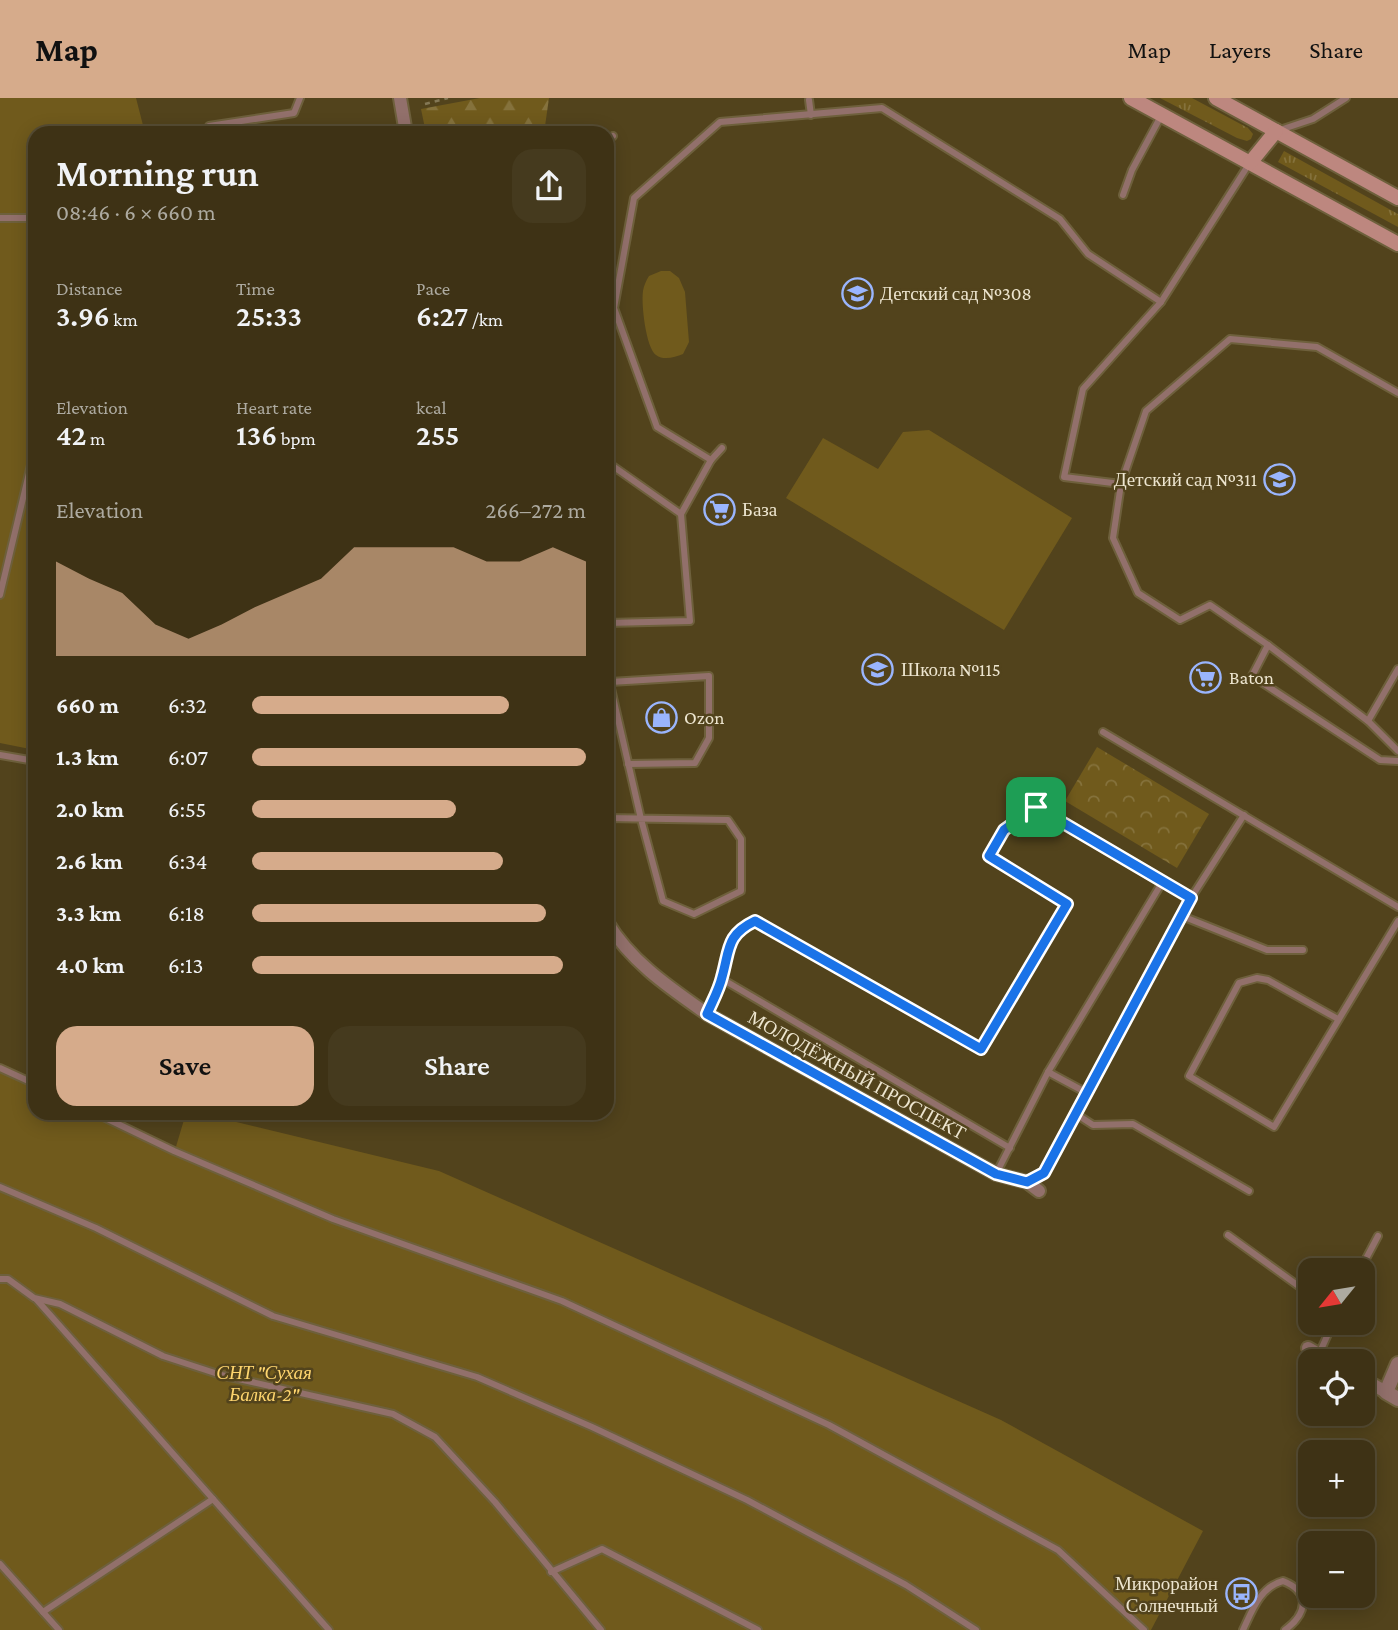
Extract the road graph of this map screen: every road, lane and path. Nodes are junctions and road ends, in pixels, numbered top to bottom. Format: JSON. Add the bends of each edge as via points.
{"nodes":[{"id":1,"x":300,"y":98,"type":"edge"},
{"id":2,"x":400,"y":98,"type":"edge"},
{"id":3,"x":448,"y":98,"type":"edge"},
{"id":4,"x":1131,"y":98,"type":"edge"},
{"id":5,"x":1216,"y":98,"type":"edge"},
{"id":6,"x":1346,"y":98,"type":"edge"},
{"id":7,"x":809,"y":100,"type":"dead end"},
{"id":8,"x":425,"y":104,"type":"dead end"},
{"id":9,"x":1162,"y":114,"type":"junction"},
{"id":10,"x":811,"y":115,"type":"junction"},
{"id":11,"x":209,"y":126,"type":"dead end"},
{"id":12,"x":405,"y":126,"type":"edge"},
{"id":13,"x":1276,"y":131,"type":"junction"},
{"id":14,"x":1250,"y":163,"type":"junction"},
{"id":15,"x":1123,"y":195,"type":"dead end"},
{"id":16,"x":1398,"y":198,"type":"edge"},
{"id":17,"x":0,"y":218,"type":"edge"},
{"id":18,"x":28,"y":218,"type":"edge"},
{"id":19,"x":1398,"y":244,"type":"edge"},
{"id":20,"x":1161,"y":302,"type":"junction"},
{"id":21,"x":1398,"y":393,"type":"edge"},
{"id":22,"x":722,"y":448,"type":"dead end"},
{"id":23,"x":711,"y":460,"type":"junction"},
{"id":24,"x":614,"y":467,"type":"edge"},
{"id":25,"x":28,"y":477,"type":"edge"},
{"id":26,"x":1121,"y":484,"type":"junction"},
{"id":27,"x":681,"y":514,"type":"junction"},
{"id":28,"x":0,"y":595,"type":"edge"},
{"id":29,"x":614,"y":623,"type":"edge"},
{"id":30,"x":1268,"y":645,"type":"junction"},
{"id":31,"x":1398,"y":669,"type":"edge"},
{"id":32,"x":614,"y":682,"type":"edge"},
{"id":33,"x":614,"y":700,"type":"edge"},
{"id":34,"x":1368,"y":721,"type":"junction"},
{"id":35,"x":1103,"y":732,"type":"dead end"},
{"id":36,"x":1398,"y":751,"type":"edge"},
{"id":37,"x":0,"y":755,"type":"edge"},
{"id":38,"x":28,"y":760,"type":"edge"},
{"id":39,"x":1398,"y":761,"type":"edge"},
{"id":40,"x":628,"y":764,"type":"junction"},
{"id":41,"x":1244,"y":815,"type":"junction"},
{"id":42,"x":614,"y":818,"type":"edge"},
{"id":43,"x":640,"y":819,"type":"junction"},
{"id":44,"x":1163,"y":881,"type":"junction"},
{"id":45,"x":1191,"y":898,"type":"junction"},
{"id":46,"x":1398,"y":907,"type":"edge"},
{"id":47,"x":1182,"y":916,"type":"junction"},
{"id":48,"x":1398,"y":921,"type":"edge"},
{"id":49,"x":614,"y":931,"type":"edge"},
{"id":50,"x":1303,"y":950,"type":"dead end"},
{"id":51,"x":722,"y":979,"type":"junction"},
{"id":52,"x":707,"y":1014,"type":"junction"},
{"id":53,"x":1338,"y":1019,"type":"junction"},
{"id":54,"x":0,"y":1068,"type":"edge"},
{"id":55,"x":1048,"y":1072,"type":"junction"},
{"id":56,"x":28,"y":1081,"type":"edge"},
{"id":57,"x":1087,"y":1093,"type":"junction"},
{"id":58,"x":1076,"y":1114,"type":"junction"},
{"id":59,"x":110,"y":1120,"type":"edge"},
{"id":60,"x":1010,"y":1149,"type":"junction"},
{"id":61,"x":996,"y":1174,"type":"junction"},
{"id":62,"x":1027,"y":1182,"type":"junction"},
{"id":63,"x":0,"y":1187,"type":"edge"},
{"id":64,"x":1039,"y":1191,"type":"dead end"},
{"id":65,"x":1249,"y":1191,"type":"dead end"},
{"id":66,"x":1228,"y":1235,"type":"dead end"},
{"id":67,"x":1378,"y":1236,"type":"dead end"},
{"id":68,"x":1366,"y":1258,"type":"edge"},
{"id":69,"x":0,"y":1279,"type":"edge"},
{"id":70,"x":1298,"y":1286,"type":"edge"},
{"id":71,"x":34,"y":1298,"type":"junction"},
{"id":72,"x":1398,"y":1364,"type":"edge"},
{"id":73,"x":1375,"y":1386,"type":"edge"},
{"id":74,"x":1392,"y":1395,"type":"edge"},
{"id":75,"x":213,"y":1499,"type":"junction"},
{"id":76,"x":0,"y":1564,"type":"edge"},
{"id":77,"x":551,"y":1572,"type":"junction"},
{"id":78,"x":43,"y":1612,"type":"junction"},
{"id":79,"x":59,"y":1630,"type":"edge"},
{"id":80,"x":329,"y":1630,"type":"edge"},
{"id":81,"x":601,"y":1630,"type":"edge"},
{"id":82,"x":758,"y":1630,"type":"edge"},
{"id":83,"x":976,"y":1630,"type":"edge"},
{"id":84,"x":1144,"y":1630,"type":"edge"},
{"id":85,"x":1243,"y":1630,"type":"edge"},
{"id":86,"x":1285,"y":1630,"type":"edge"}],
"edges":[{"from":1,"to":11,"type":"lane","via":[[294,113]]},
{"from":2,"to":12,"type":"street"},
{"from":3,"to":8,"type":"path"},
{"from":4,"to":9,"type":"main road"},
{"from":5,"to":13,"type":"main road"},
{"from":6,"to":13,"type":"lane","via":[[1313,119]]},
{"from":7,"to":10,"type":"lane"},
{"from":9,"to":14,"type":"main road"},
{"from":9,"to":15,"type":"lane"},
{"from":10,"to":20,"type":"lane","via":[[882,108],[1060,219],[1088,254]]},
{"from":10,"to":23,"type":"lane","via":[[720,122],[634,198],[614,308],[657,427]]},
{"from":13,"to":14,"type":"main road"},
{"from":13,"to":16,"type":"main road"},
{"from":14,"to":19,"type":"main road"},
{"from":14,"to":20,"type":"lane"},
{"from":17,"to":18,"type":"lane"},
{"from":20,"to":26,"type":"lane","via":[[1083,389],[1064,477]]},
{"from":21,"to":26,"type":"lane","via":[[1317,347],[1230,339],[1146,411]]},
{"from":22,"to":23,"type":"lane"},
{"from":23,"to":27,"type":"lane"},
{"from":24,"to":27,"type":"lane"},
{"from":25,"to":28,"type":"lane"},
{"from":26,"to":30,"type":"lane","via":[[1113,538],[1138,593],[1180,620],[1210,605]]},
{"from":27,"to":29,"type":"lane","via":[[690,621]]},
{"from":30,"to":34,"type":"lane"},
{"from":30,"to":39,"type":"lane","via":[[1252,676],[1380,760]]},
{"from":31,"to":34,"type":"lane"},
{"from":32,"to":40,"type":"lane","via":[[709,676],[709,738],[695,763]]},
{"from":33,"to":40,"type":"lane"},
{"from":34,"to":36,"type":"lane"},
{"from":35,"to":41,"type":"lane"},
{"from":37,"to":38,"type":"lane"},
{"from":40,"to":43,"type":"lane"},
{"from":41,"to":45,"type":"lane"},
{"from":41,"to":46,"type":"lane"},
{"from":42,"to":43,"type":"lane"},
{"from":43,"to":43,"type":"lane","via":[[663,901],[694,914],[741,891],[741,839],[728,820]]},
{"from":44,"to":45,"type":"lane"},
{"from":44,"to":51,"type":"lane","via":[[1036,807],[1004,830],[989,856],[1067,904],[981,1049],[755,921],[740,928],[728,948]]},
{"from":44,"to":55,"type":"lane"},
{"from":45,"to":47,"type":"lane"},
{"from":47,"to":50,"type":"lane","via":[[1266,950]]},
{"from":47,"to":57,"type":"lane"},
{"from":48,"to":53,"type":"lane"},
{"from":49,"to":52,"type":"street","name":"МОЛОДЁЖНЫЙ ПРОСПЕКТ","via":[[663,983]]},
{"from":51,"to":52,"type":"lane"},
{"from":51,"to":60,"type":"lane"},
{"from":52,"to":61,"type":"street","name":"МОЛОДЁЖНЫЙ ПРОСПЕКТ"},
{"from":53,"to":53,"type":"lane","via":[[1268,980],[1239,983],[1189,1076],[1274,1127]]},
{"from":54,"to":56,"type":"lane"},
{"from":55,"to":57,"type":"lane"},
{"from":55,"to":60,"type":"lane"},
{"from":57,"to":58,"type":"lane"},
{"from":58,"to":62,"type":"lane","via":[[1044,1173]]},
{"from":58,"to":65,"type":"lane","via":[[1093,1125],[1133,1124]]},
{"from":59,"to":84,"type":"lane","via":[[333,1219],[562,1301],[829,1424],[1058,1550]]},
{"from":60,"to":61,"type":"lane"},
{"from":61,"to":62,"type":"street","name":"МОЛОДЁЖНЫЙ ПРОСПЕКТ"},
{"from":62,"to":64,"type":"street","name":"МОЛОДЁЖНЫЙ ПРОСПЕКТ"},
{"from":63,"to":83,"type":"lane","via":[[96,1228],[273,1316],[477,1377],[592,1427],[747,1500],[906,1585]]},
{"from":66,"to":70,"type":"lane"},
{"from":67,"to":68,"type":"lane"},
{"from":69,"to":71,"type":"lane","via":[[8,1279]]},
{"from":71,"to":75,"type":"lane"},
{"from":71,"to":77,"type":"lane","via":[[60,1304],[163,1356],[221,1375],[393,1414],[435,1437]]},
{"from":72,"to":74,"type":"street"},
{"from":73,"to":74,"type":"street"},
{"from":75,"to":78,"type":"lane"},
{"from":75,"to":80,"type":"lane"},
{"from":76,"to":78,"type":"lane"},
{"from":77,"to":81,"type":"lane"},
{"from":77,"to":82,"type":"lane","via":[[601,1549]]},
{"from":78,"to":79,"type":"lane"},
{"from":85,"to":86,"type":"lane","via":[[1262,1595],[1283,1581],[1301,1594],[1303,1604]]}]}
